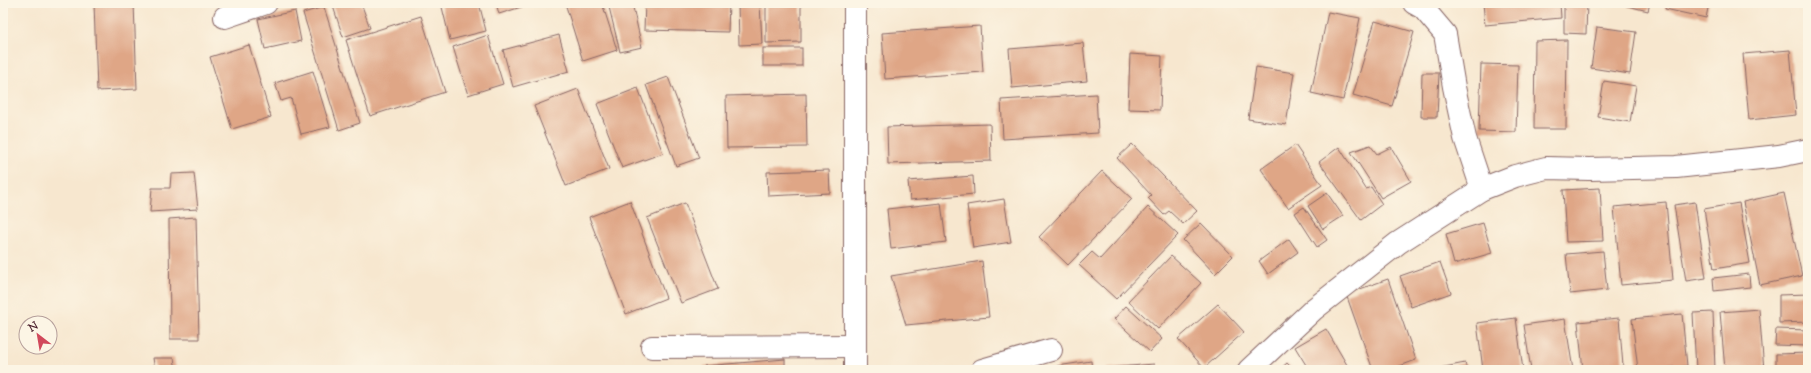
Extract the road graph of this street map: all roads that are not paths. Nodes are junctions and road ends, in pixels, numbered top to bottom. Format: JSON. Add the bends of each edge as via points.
{"nodes":[{"id":1,"x":266,"y":3,"type":"edge"},
{"id":2,"x":855,"y":3,"type":"edge"},
{"id":3,"x":1414,"y":3,"type":"edge"},
{"id":4,"x":225,"y":17,"type":"dead end"},
{"id":5,"x":1808,"y":150,"type":"edge"},
{"id":6,"x":1482,"y":189,"type":"junction"},
{"id":7,"x":855,"y":346,"type":"junction"},
{"id":8,"x":652,"y":348,"type":"dead end"},
{"id":9,"x":1051,"y":350,"type":"dead end"},
{"id":10,"x":854,"y":370,"type":"edge"},
{"id":11,"x":982,"y":370,"type":"edge"},
{"id":12,"x":1249,"y":370,"type":"edge"}],
"edges":[{"from":1,"to":4,"type":"street"},
{"from":2,"to":7,"type":"street"},
{"from":3,"to":6,"type":"street","via":[[1423,8],[1445,34],[1465,138]]},
{"from":5,"to":6,"type":"street","via":[[1779,156],[1676,167],[1546,168],[1515,176]]},
{"from":6,"to":12,"type":"street","via":[[1398,243],[1314,309]]},
{"from":7,"to":8,"type":"street"},
{"from":7,"to":10,"type":"street"},
{"from":9,"to":11,"type":"street"}]}
